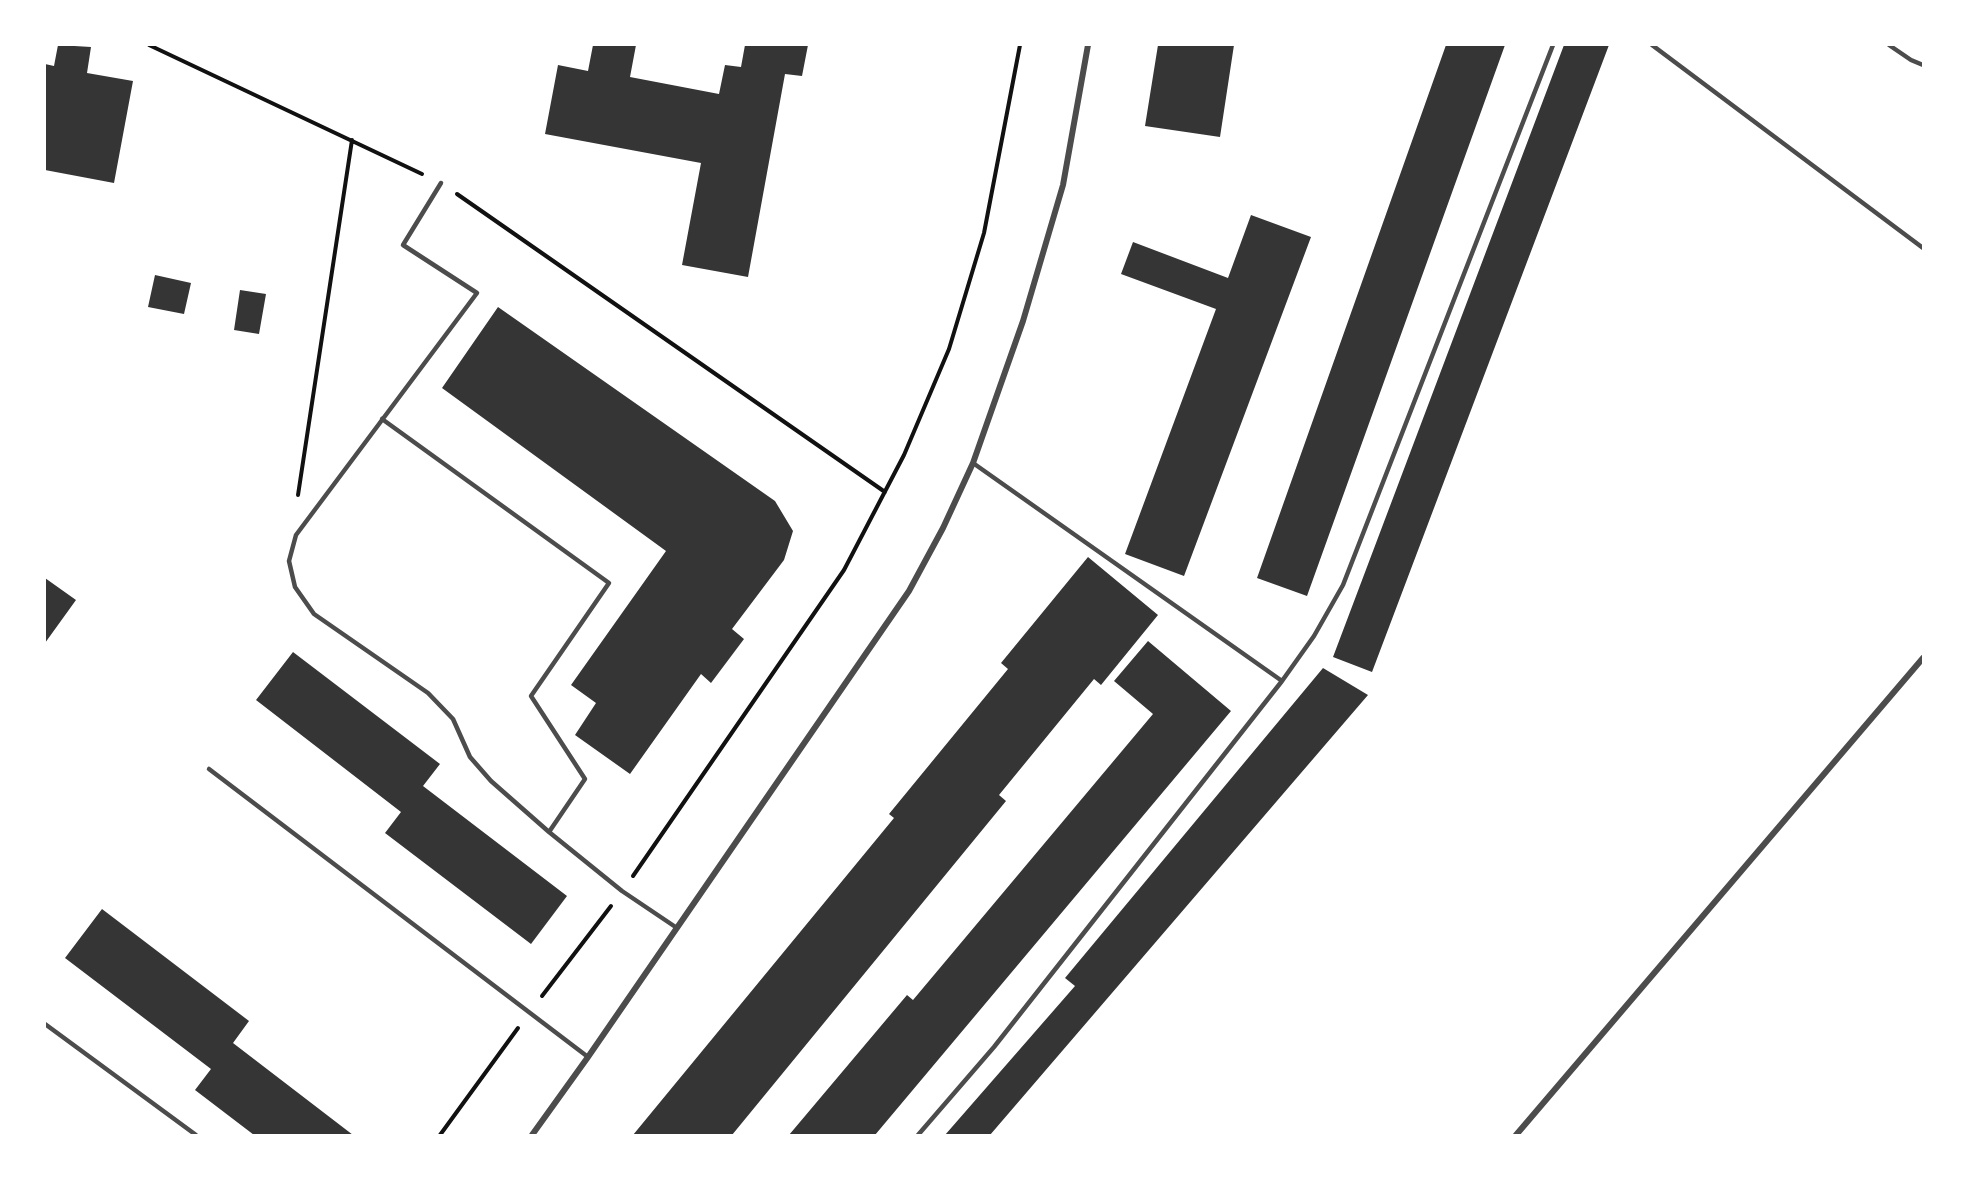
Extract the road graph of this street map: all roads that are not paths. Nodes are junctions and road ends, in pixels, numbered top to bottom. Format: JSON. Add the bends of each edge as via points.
{"nodes":[{"id":1,"x":1088,"y":45,"type":"edge"},
{"id":2,"x":1553,"y":45,"type":"edge"},
{"id":3,"x":1652,"y":45,"type":"edge"},
{"id":4,"x":1888,"y":45,"type":"edge"},
{"id":5,"x":1923,"y":65,"type":"edge"},
{"id":6,"x":441,"y":183,"type":"road end"},
{"id":7,"x":1923,"y":248,"type":"edge"},
{"id":8,"x":382,"y":419,"type":"junction"},
{"id":9,"x":973,"y":463,"type":"junction"},
{"id":10,"x":1923,"y":658,"type":"edge"},
{"id":11,"x":1282,"y":681,"type":"junction"},
{"id":12,"x":209,"y":769,"type":"dead end"},
{"id":13,"x":549,"y":832,"type":"junction"},
{"id":14,"x":677,"y":928,"type":"junction"},
{"id":15,"x":45,"y":1024,"type":"edge"},
{"id":16,"x":588,"y":1057,"type":"junction"},
{"id":17,"x":196,"y":1135,"type":"edge"},
{"id":18,"x":532,"y":1135,"type":"edge"},
{"id":19,"x":918,"y":1135,"type":"edge"},
{"id":20,"x":1516,"y":1135,"type":"edge"}],
"edges":[{"from":1,"to":9,"type":"street","via":[[1064,185],[1023,321]]},
{"from":2,"to":11,"type":"lane","via":[[1343,585]]},
{"from":3,"to":7,"type":"lane"},
{"from":4,"to":5,"type":"lane"},
{"from":6,"to":8,"type":"lane","via":[[403,244],[477,293]]},
{"from":8,"to":13,"type":"lane","via":[[296,535],[289,561],[295,587],[314,614],[428,693],[453,719],[470,757],[491,782]]},
{"from":8,"to":13,"type":"lane","via":[[609,583],[531,696],[585,779]]},
{"from":9,"to":11,"type":"lane"},
{"from":9,"to":14,"type":"street","via":[[909,591]]},
{"from":10,"to":20,"type":"street"},
{"from":11,"to":19,"type":"lane","via":[[994,1047]]},
{"from":12,"to":16,"type":"lane"},
{"from":13,"to":14,"type":"lane","via":[[622,891]]},
{"from":14,"to":16,"type":"street"},
{"from":15,"to":17,"type":"lane"},
{"from":16,"to":18,"type":"street"}]}
